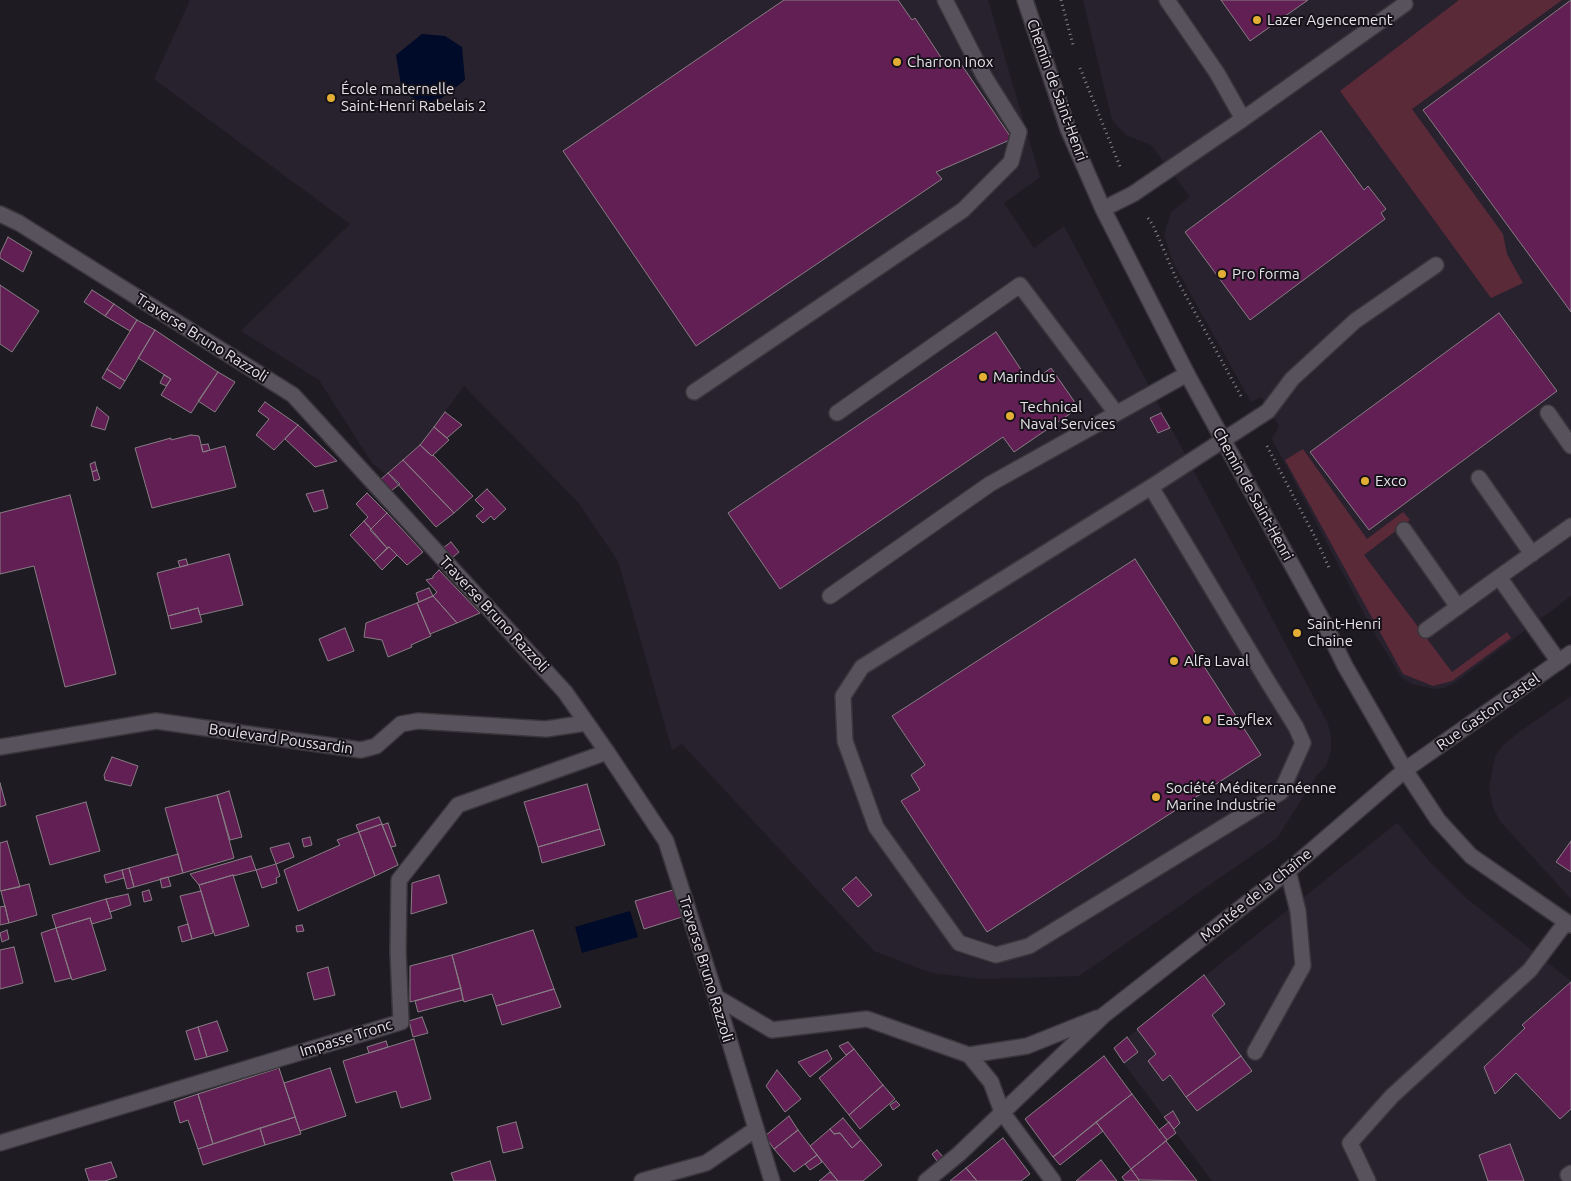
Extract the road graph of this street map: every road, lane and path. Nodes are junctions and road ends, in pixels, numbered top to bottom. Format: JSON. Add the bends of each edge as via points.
{"nodes":[{"id":1,"x":945,"y":0,"type":"edge"},
{"id":2,"x":1025,"y":0,"type":"edge"},
{"id":3,"x":1061,"y":0,"type":"edge"},
{"id":4,"x":1167,"y":0,"type":"edge"},
{"id":5,"x":1405,"y":4,"type":"dead end"},
{"id":6,"x":1073,"y":46,"type":"dead end"},
{"id":7,"x":1079,"y":64,"type":"dead end"},
{"id":8,"x":1243,"y":119,"type":"junction"},
{"id":9,"x":1133,"y":194,"type":"junction"},
{"id":10,"x":1103,"y":209,"type":"junction"},
{"id":11,"x":0,"y":214,"type":"edge"},
{"id":12,"x":1436,"y":266,"type":"dead end"},
{"id":13,"x":1187,"y":374,"type":"junction"},
{"id":14,"x":694,"y":392,"type":"dead end"},
{"id":15,"x":837,"y":413,"type":"dead end"},
{"id":16,"x":1116,"y":413,"type":"junction"},
{"id":17,"x":1548,"y":413,"type":"dead end"},
{"id":18,"x":1223,"y":441,"type":"junction"},
{"id":19,"x":1571,"y":446,"type":"edge"},
{"id":20,"x":1479,"y":478,"type":"dead end"},
{"id":21,"x":1150,"y":487,"type":"junction"},
{"id":22,"x":1571,"y":526,"type":"edge"},
{"id":23,"x":1404,"y":530,"type":"dead end"},
{"id":24,"x":1532,"y":554,"type":"junction"},
{"id":25,"x":1499,"y":578,"type":"junction"},
{"id":26,"x":830,"y":596,"type":"dead end"},
{"id":27,"x":1458,"y":607,"type":"junction"},
{"id":28,"x":1426,"y":630,"type":"dead end"},
{"id":29,"x":1565,"y":658,"type":"edge"},
{"id":30,"x":586,"y":723,"type":"junction"},
{"id":31,"x":0,"y":747,"type":"edge"},
{"id":32,"x":607,"y":752,"type":"junction"},
{"id":33,"x":1405,"y":770,"type":"junction"},
{"id":34,"x":1288,"y":871,"type":"junction"},
{"id":35,"x":1569,"y":924,"type":"edge"},
{"id":36,"x":716,"y":997,"type":"junction"},
{"id":37,"x":1104,"y":1015,"type":"junction"},
{"id":38,"x":1255,"y":1052,"type":"dead end"},
{"id":39,"x":970,"y":1055,"type":"junction"},
{"id":40,"x":1002,"y":1112,"type":"junction"},
{"id":41,"x":756,"y":1130,"type":"junction"},
{"id":42,"x":0,"y":1143,"type":"edge"},
{"id":43,"x":642,"y":1181,"type":"edge"},
{"id":44,"x":772,"y":1181,"type":"edge"},
{"id":45,"x":926,"y":1181,"type":"edge"},
{"id":46,"x":1053,"y":1181,"type":"edge"},
{"id":47,"x":1368,"y":1181,"type":"edge"}],
"edges":[{"from":1,"to":14,"type":"street","via":[[984,76],[1019,132],[1011,162],[963,210]]},
{"from":2,"to":10,"type":"street","name":"Chemin de Saint-Henri","via":[[1068,128]]},
{"from":3,"to":6,"type":"path"},
{"from":4,"to":8,"type":"street","via":[[1217,73]]},
{"from":5,"to":8,"type":"street"},
{"from":7,"to":9,"type":"path","via":[[1114,155]]},
{"from":8,"to":9,"type":"street"},
{"from":9,"to":10,"type":"street"},
{"from":10,"to":13,"type":"street","name":"Chemin de Saint-Henri"},
{"from":11,"to":30,"type":"street","name":"Traverse Bruno Razzoli","via":[[293,395],[565,692]]},
{"from":12,"to":18,"type":"street","via":[[1355,321],[1292,379],[1268,411]]},
{"from":13,"to":16,"type":"street"},
{"from":13,"to":18,"type":"street","name":"Chemin de Saint-Henri"},
{"from":15,"to":16,"type":"street","via":[[1020,285]]},
{"from":16,"to":26,"type":"street","via":[[990,484]]},
{"from":17,"to":19,"type":"street"},
{"from":18,"to":21,"type":"street"},
{"from":18,"to":33,"type":"street","name":"Chemin de Saint-Henri"},
{"from":20,"to":24,"type":"street"},
{"from":21,"to":21,"type":"street","via":[[862,667],[843,696],[845,741],[876,827],[959,943],[996,955],[1030,946],[1281,792],[1304,743]]},
{"from":22,"to":24,"type":"street"},
{"from":23,"to":27,"type":"street"},
{"from":24,"to":25,"type":"street"},
{"from":25,"to":27,"type":"street"},
{"from":25,"to":29,"type":"street"},
{"from":27,"to":28,"type":"street"},
{"from":29,"to":33,"type":"street","name":"Rue Gaston Castel"},
{"from":30,"to":31,"type":"street","name":"Boulevard Poussardin","via":[[546,729],[418,721],[401,724],[376,746],[361,750],[156,721]]},
{"from":30,"to":32,"type":"street","name":"Traverse Bruno Razzoli"},
{"from":32,"to":36,"type":"street","name":"Traverse Bruno Razzoli","via":[[666,841]]},
{"from":32,"to":42,"type":"street","name":"Impasse Tronc","via":[[458,805],[399,880],[400,1022]]},
{"from":33,"to":34,"type":"street","name":"Montée de la Chaîne"},
{"from":33,"to":35,"type":"street","name":"Chemin de Saint-Henri","via":[[1438,820],[1471,856]]},
{"from":34,"to":37,"type":"street","name":"Montée de la Chaîne"},
{"from":34,"to":38,"type":"street","via":[[1298,912],[1303,966]]},
{"from":35,"to":47,"type":"street","via":[[1530,970],[1392,1096],[1350,1143]]},
{"from":36,"to":39,"type":"street","name":"Montée de la Chaîne","via":[[772,1030],[868,1019]]},
{"from":36,"to":41,"type":"street","name":"Traverse Bruno Razzoli"},
{"from":37,"to":39,"type":"street","name":"Montée de la Chaîne","via":[[1027,1046]]},
{"from":37,"to":40,"type":"street","name":"Montée de la Chaîne"},
{"from":39,"to":40,"type":"street","via":[[991,1082]]},
{"from":40,"to":45,"type":"street","name":"Montée de la Chaîne"},
{"from":40,"to":46,"type":"street"},
{"from":41,"to":43,"type":"street","via":[[706,1163]]},
{"from":41,"to":44,"type":"street","name":"Traverse Bruno Razzoli"}]}
